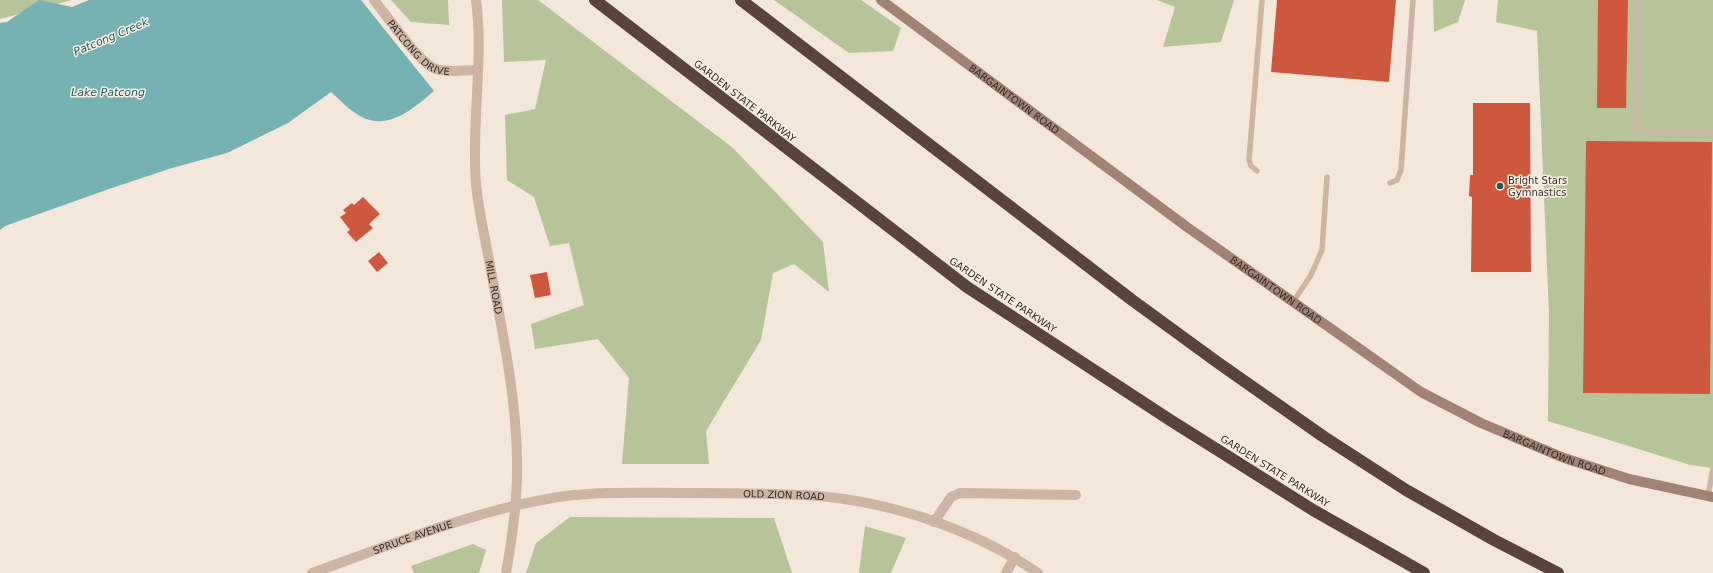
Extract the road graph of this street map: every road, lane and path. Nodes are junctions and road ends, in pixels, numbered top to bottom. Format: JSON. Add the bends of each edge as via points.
{"nodes":[{"id":1,"x":374,"y":0,"type":"edge"},
{"id":2,"x":476,"y":0,"type":"edge"},
{"id":3,"x":595,"y":0,"type":"edge"},
{"id":4,"x":741,"y":0,"type":"edge"},
{"id":5,"x":881,"y":0,"type":"edge"},
{"id":6,"x":1262,"y":0,"type":"edge"},
{"id":7,"x":1413,"y":0,"type":"edge"},
{"id":8,"x":1637,"y":0,"type":"edge"},
{"id":9,"x":477,"y":70,"type":"junction"},
{"id":10,"x":1713,"y":132,"type":"edge"},
{"id":11,"x":1257,"y":171,"type":"dead end"},
{"id":12,"x":1327,"y":177,"type":"dead end"},
{"id":13,"x":1390,"y":183,"type":"dead end"},
{"id":14,"x":1293,"y":302,"type":"junction"},
{"id":15,"x":1713,"y":468,"type":"edge"},
{"id":16,"x":1076,"y":496,"type":"dead end"},
{"id":17,"x":1711,"y":496,"type":"edge"},
{"id":18,"x":515,"y":506,"type":"junction"},
{"id":19,"x":934,"y":522,"type":"junction"},
{"id":20,"x":1015,"y":557,"type":"junction"},
{"id":21,"x":312,"y":573,"type":"edge"},
{"id":22,"x":506,"y":573,"type":"edge"},
{"id":23,"x":1006,"y":573,"type":"edge"},
{"id":24,"x":1038,"y":573,"type":"edge"},
{"id":25,"x":1424,"y":573,"type":"edge"},
{"id":26,"x":1558,"y":573,"type":"edge"}],
"edges":[{"from":1,"to":9,"type":"street","name":"PATCONG DRIVE","via":[[429,66],[446,71]]},
{"from":2,"to":9,"type":"street","name":"MILL ROAD"},
{"from":3,"to":25,"type":"highway","name":"GARDEN STATE PARKWAY","via":[[967,287],[1313,510]]},
{"from":4,"to":26,"type":"highway","via":[[1132,300],[1217,362],[1324,437],[1406,490]]},
{"from":5,"to":14,"type":"main road","name":"BARGAINTOWN ROAD","via":[[1187,227]]},
{"from":6,"to":11,"type":"lane","via":[[1249,160]]},
{"from":7,"to":13,"type":"lane","via":[[1401,170],[1397,180]]},
{"from":8,"to":10,"type":"lane","via":[[1636,131]]},
{"from":9,"to":18,"type":"street","name":"MILL ROAD","via":[[474,128],[477,186],[513,412],[517,471]]},
{"from":12,"to":14,"type":"lane","via":[[1322,250],[1311,275]]},
{"from":14,"to":17,"type":"main road","name":"BARGAINTOWN ROAD","via":[[1421,392],[1481,423],[1591,468],[1636,481]]},
{"from":15,"to":17,"type":"lane"},
{"from":16,"to":19,"type":"street","via":[[960,493],[951,497]]},
{"from":18,"to":19,"type":"street","name":"OLD ZION ROAD","via":[[558,497],[596,494],[786,494],[852,501]]},
{"from":18,"to":21,"type":"street","name":"SPRUCE AVENUE","via":[[469,517]]},
{"from":18,"to":22,"type":"street","name":"MILL ROAD"},
{"from":19,"to":20,"type":"street","name":"OLD ZION ROAD","via":[[960,531]]},
{"from":20,"to":23,"type":"street"},
{"from":20,"to":24,"type":"street","name":"OLD ZION ROAD"}]}
